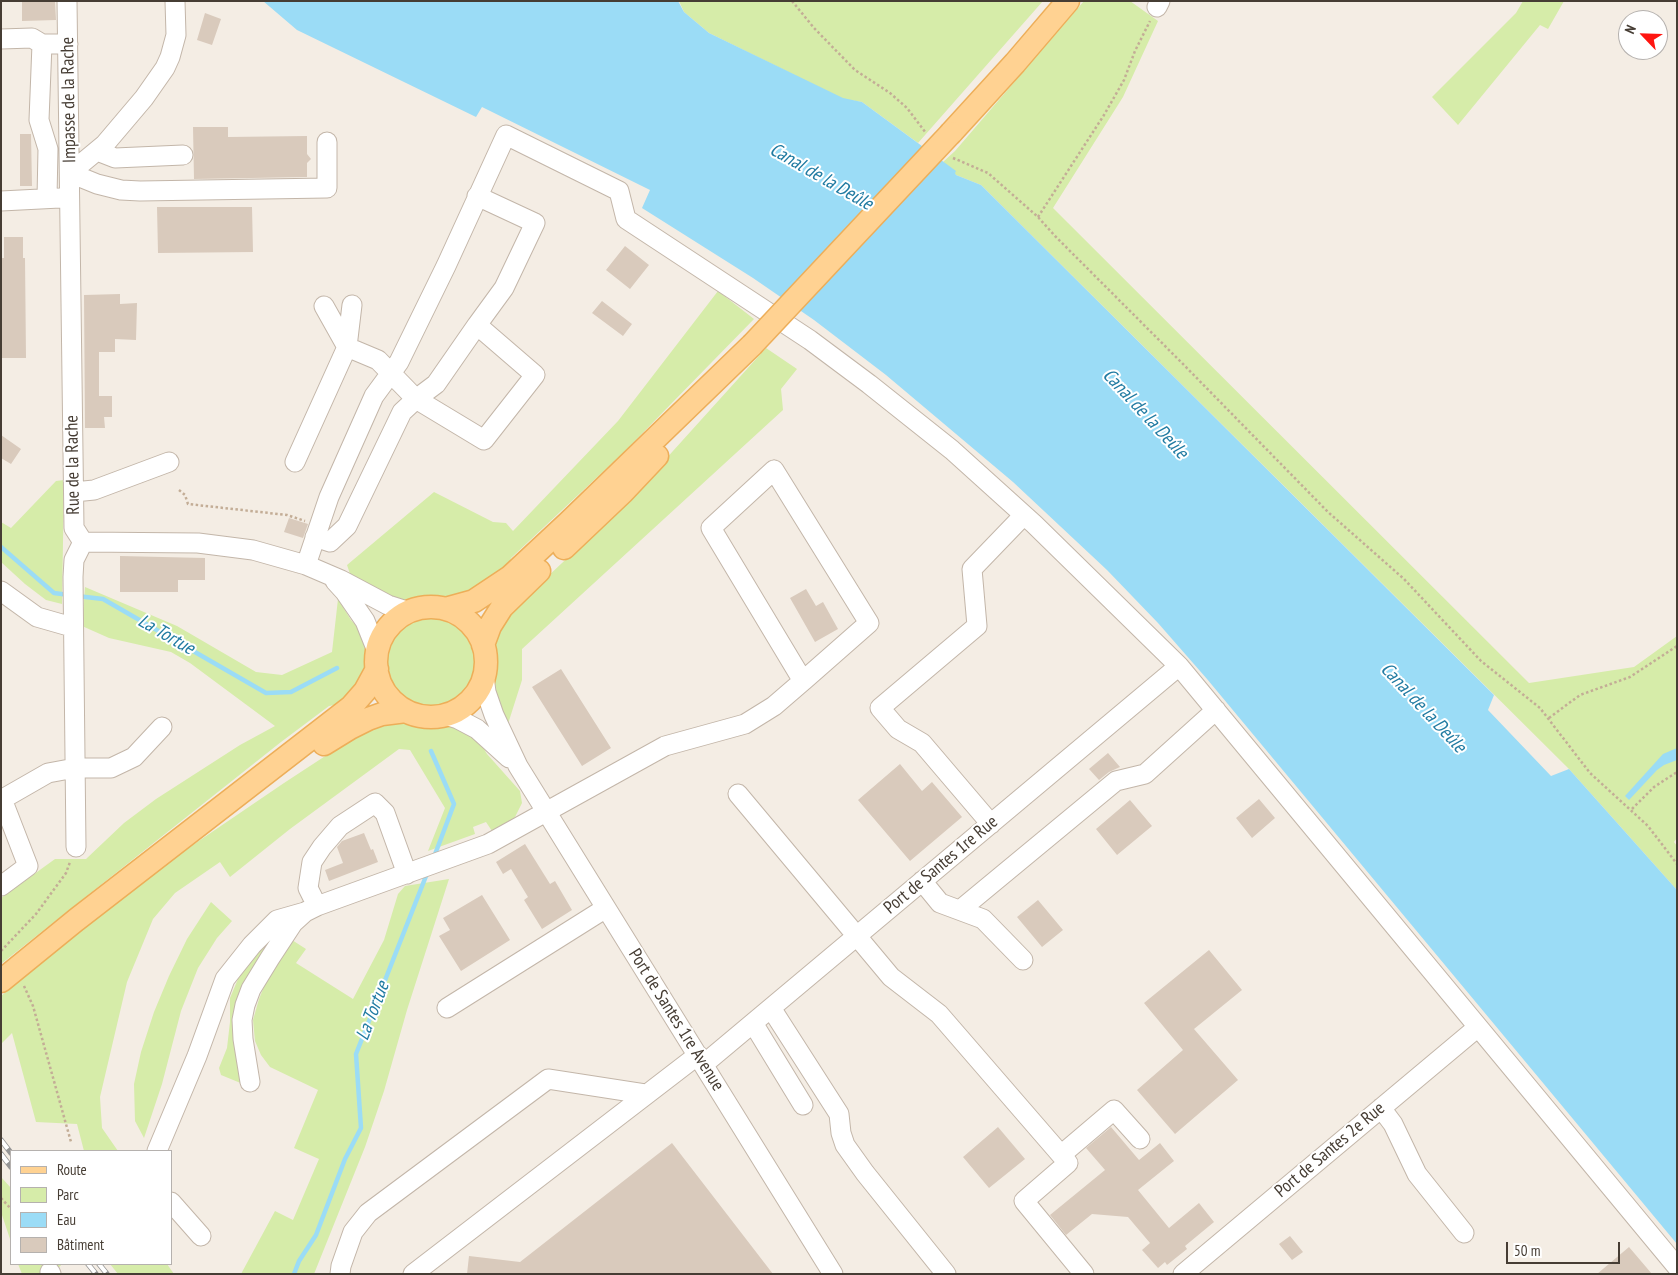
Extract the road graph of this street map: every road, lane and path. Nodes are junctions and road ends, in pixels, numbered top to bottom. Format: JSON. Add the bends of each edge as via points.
{"nodes":[{"id":1,"x":67,"y":1,"type":"edge"},
{"id":2,"x":175,"y":1,"type":"edge"},
{"id":3,"x":792,"y":1,"type":"edge"},
{"id":4,"x":1064,"y":1,"type":"edge"},
{"id":5,"x":1068,"y":1,"type":"edge"},
{"id":6,"x":1159,"y":4,"type":"edge"},
{"id":7,"x":1,"y":39,"type":"edge"},
{"id":8,"x":1036,"y":40,"type":"junction"},
{"id":9,"x":42,"y":44,"type":"junction"},
{"id":10,"x":68,"y":44,"type":"junction"},
{"id":11,"x":327,"y":142,"type":"dead end"},
{"id":12,"x":943,"y":142,"type":"junction"},
{"id":13,"x":97,"y":151,"type":"junction"},
{"id":14,"x":183,"y":155,"type":"dead end"},
{"id":15,"x":70,"y":173,"type":"junction"},
{"id":16,"x":477,"y":196,"type":"junction"},
{"id":17,"x":48,"y":198,"type":"junction"},
{"id":18,"x":71,"y":198,"type":"junction"},
{"id":19,"x":1,"y":201,"type":"edge"},
{"id":20,"x":1038,"y":217,"type":"junction"},
{"id":21,"x":352,"y":305,"type":"dead end"},
{"id":22,"x":324,"y":306,"type":"dead end"},
{"id":23,"x":477,"y":325,"type":"junction"},
{"id":24,"x":752,"y":345,"type":"junction"},
{"id":25,"x":347,"y":347,"type":"junction"},
{"id":26,"x":391,"y":373,"type":"junction"},
{"id":27,"x":416,"y":399,"type":"junction"},
{"id":28,"x":169,"y":462,"type":"dead end"},
{"id":29,"x":295,"y":462,"type":"dead end"},
{"id":30,"x":179,"y":490,"type":"dead end"},
{"id":31,"x":74,"y":492,"type":"junction"},
{"id":32,"x":1024,"y":515,"type":"junction"},
{"id":33,"x":317,"y":531,"type":"junction"},
{"id":34,"x":83,"y":542,"type":"junction"},
{"id":35,"x":314,"y":569,"type":"junction"},
{"id":36,"x":1,"y":591,"type":"edge"},
{"id":37,"x":445,"y":609,"type":"junction"},
{"id":38,"x":410,"y":612,"type":"junction"},
{"id":39,"x":72,"y":621,"type":"junction"},
{"id":40,"x":483,"y":645,"type":"junction"},
{"id":41,"x":1677,"y":646,"type":"edge"},
{"id":42,"x":377,"y":660,"type":"junction"},
{"id":43,"x":1179,"y":666,"type":"junction"},
{"id":44,"x":484,"y":676,"type":"junction"},
{"id":45,"x":803,"y":681,"type":"junction"},
{"id":46,"x":1216,"y":710,"type":"junction"},
{"id":47,"x":406,"y":711,"type":"junction"},
{"id":48,"x":444,"y":715,"type":"junction"},
{"id":49,"x":1549,"y":718,"type":"junction"},
{"id":50,"x":162,"y":728,"type":"dead end"},
{"id":51,"x":518,"y":766,"type":"junction"},
{"id":52,"x":75,"y":768,"type":"junction"},
{"id":53,"x":1677,"y":772,"type":"edge"},
{"id":54,"x":738,"y":794,"type":"dead end"},
{"id":55,"x":2,"y":799,"type":"edge"},
{"id":56,"x":1632,"y":810,"type":"junction"},
{"id":57,"x":547,"y":812,"type":"junction"},
{"id":58,"x":216,"y":813,"type":"junction"},
{"id":59,"x":991,"y":824,"type":"junction"},
{"id":60,"x":76,"y":847,"type":"joint"},
{"id":61,"x":1677,"y":864,"type":"edge"},
{"id":62,"x":412,"y":872,"type":"junction"},
{"id":63,"x":922,"y":881,"type":"junction"},
{"id":64,"x":1,"y":886,"type":"edge"},
{"id":65,"x":606,"y":908,"type":"junction"},
{"id":66,"x":311,"y":909,"type":"junction"},
{"id":67,"x":960,"y":910,"type":"junction"},
{"id":68,"x":856,"y":936,"type":"junction"},
{"id":69,"x":1,"y":951,"type":"edge"},
{"id":70,"x":1023,"y":960,"type":"dead end"},
{"id":71,"x":9,"y":975,"type":"edge"},
{"id":72,"x":447,"y":1008,"type":"dead end"},
{"id":73,"x":771,"y":1008,"type":"junction"},
{"id":74,"x":753,"y":1023,"type":"junction"},
{"id":75,"x":1478,"y":1027,"type":"junction"},
{"id":76,"x":701,"y":1060,"type":"junction"},
{"id":77,"x":250,"y":1082,"type":"dead end"},
{"id":78,"x":646,"y":1094,"type":"junction"},
{"id":79,"x":803,"y":1105,"type":"dead end"},
{"id":80,"x":1380,"y":1108,"type":"junction"},
{"id":81,"x":1140,"y":1139,"type":"dead end"},
{"id":82,"x":71,"y":1142,"type":"dead end"},
{"id":83,"x":157,"y":1150,"type":"edge"},
{"id":84,"x":1061,"y":1155,"type":"junction"},
{"id":85,"x":1,"y":1198,"type":"edge"},
{"id":86,"x":172,"y":1203,"type":"edge"},
{"id":87,"x":10,"y":1208,"type":"edge"},
{"id":88,"x":1464,"y":1233,"type":"dead end"},
{"id":89,"x":201,"y":1236,"type":"dead end"},
{"id":90,"x":1677,"y":1267,"type":"edge"},
{"id":91,"x":340,"y":1274,"type":"edge"},
{"id":92,"x":413,"y":1274,"type":"edge"},
{"id":93,"x":833,"y":1274,"type":"edge"},
{"id":94,"x":946,"y":1274,"type":"edge"},
{"id":95,"x":1084,"y":1274,"type":"edge"},
{"id":96,"x":1183,"y":1274,"type":"edge"}],
"edges":[{"from":1,"to":10,"type":"street","name":"Impasse de la Rache"},
{"from":2,"to":13,"type":"street","via":[[176,35],[165,68],[144,98]]},
{"from":3,"to":12,"type":"path","via":[[854,70],[896,98]]},
{"from":4,"to":8,"type":"main road"},
{"from":5,"to":8,"type":"main road"},
{"from":6,"to":20,"type":"path","via":[[1109,107]]},
{"from":7,"to":9,"type":"street","via":[[32,38]]},
{"from":8,"to":12,"type":"main road"},
{"from":9,"to":10,"type":"street"},
{"from":9,"to":17,"type":"street","via":[[40,120],[48,149]]},
{"from":10,"to":15,"type":"street","name":"Impasse de la Rache"},
{"from":11,"to":15,"type":"street","via":[[327,188],[121,190]]},
{"from":12,"to":20,"type":"path","via":[[957,161],[988,173]]},
{"from":12,"to":24,"type":"main road","bridge":true},
{"from":13,"to":14,"type":"street","via":[[114,158]]},
{"from":13,"to":15,"type":"street"},
{"from":15,"to":18,"type":"street","name":"Impasse de la Rache"},
{"from":16,"to":23,"type":"street","via":[[535,223],[504,288]]},
{"from":16,"to":26,"type":"street","via":[[446,266]]},
{"from":16,"to":32,"type":"street","via":[[506,135],[618,191],[626,219],[810,340],[952,450]]},
{"from":17,"to":18,"type":"street"},
{"from":17,"to":19,"type":"street"},
{"from":18,"to":31,"type":"street","name":"Rue de la Rache"},
{"from":20,"to":49,"type":"path","via":[[1328,512],[1404,579],[1481,661]]},
{"from":21,"to":25,"type":"street"},
{"from":22,"to":25,"type":"street"},
{"from":23,"to":27,"type":"street","via":[[436,384]]},
{"from":23,"to":27,"type":"street","via":[[535,375],[484,440]]},
{"from":24,"to":37,"type":"main road","via":[[510,577],[474,601]]},
{"from":24,"to":40,"type":"main road","via":[[651,464],[502,607]]},
{"from":25,"to":26,"type":"street","via":[[378,360]]},
{"from":25,"to":29,"type":"street"},
{"from":26,"to":27,"type":"street"},
{"from":26,"to":33,"type":"street","via":[[374,396]]},
{"from":27,"to":33,"type":"street","via":[[402,412],[347,526],[330,542]]},
{"from":28,"to":31,"type":"street","via":[[94,490]]},
{"from":30,"to":33,"type":"path","via":[[188,504],[287,516]]},
{"from":31,"to":34,"type":"street","name":"Rue de la Rache","via":[[74,528]]},
{"from":32,"to":43,"type":"street"},
{"from":32,"to":59,"type":"street","via":[[972,569],[977,626],[880,708],[898,729],[922,743]]},
{"from":33,"to":35,"type":"street"},
{"from":34,"to":35,"type":"street","via":[[228,545]]},
{"from":34,"to":39,"type":"street","via":[[74,560]]},
{"from":35,"to":38,"type":"street","via":[[388,605]]},
{"from":35,"to":42,"type":"street","via":[[341,586],[350,598],[365,620]]},
{"from":36,"to":39,"type":"street","via":[[37,617]]},
{"from":37,"to":38,"type":"main road","via":[[424,608]]},
{"from":37,"to":40,"type":"main road","via":[[466,620]]},
{"from":38,"to":42,"type":"main road","via":[[388,628]]},
{"from":39,"to":52,"type":"street"},
{"from":40,"to":44,"type":"main road","via":[[486,660]]},
{"from":41,"to":49,"type":"path","via":[[1630,677],[1580,695]]},
{"from":42,"to":47,"type":"main road","via":[[380,682],[386,694]]},
{"from":42,"to":58,"type":"main road","via":[[365,691],[351,707]]},
{"from":43,"to":46,"type":"street"},
{"from":43,"to":59,"type":"street","name":"Port de Santes 1re Rue"},
{"from":44,"to":48,"type":"main road","via":[[470,701]]},
{"from":44,"to":51,"type":"street","via":[[494,714]]},
{"from":45,"to":45,"type":"street","via":[[869,623],[774,470],[711,528]]},
{"from":45,"to":57,"type":"street","via":[[774,706],[745,724],[665,746]]},
{"from":46,"to":67,"type":"street","via":[[1145,774],[1116,781]]},
{"from":46,"to":75,"type":"street"},
{"from":47,"to":48,"type":"main road","via":[[425,717]]},
{"from":47,"to":58,"type":"main road","via":[[382,714],[350,728]]},
{"from":48,"to":51,"type":"street","via":[[477,729]]},
{"from":49,"to":56,"type":"path","via":[[1590,774]]},
{"from":50,"to":52,"type":"street","via":[[134,757],[111,768]]},
{"from":51,"to":57,"type":"street","name":"Port de Santes 1re Avenue"},
{"from":52,"to":55,"type":"street","via":[[48,773]]},
{"from":52,"to":60,"type":"street"},
{"from":53,"to":56,"type":"path","via":[[1654,787]]},
{"from":54,"to":68,"type":"street"},
{"from":55,"to":64,"type":"street","via":[[28,866]]},
{"from":56,"to":61,"type":"path"},
{"from":57,"to":62,"type":"street","via":[[494,841]]},
{"from":57,"to":65,"type":"street","name":"Port de Santes 1re Avenue"},
{"from":58,"to":71,"type":"main road"},
{"from":59,"to":63,"type":"street","name":"Port de Santes 1re Rue"},
{"from":60,"to":69,"type":"path","via":[[66,872],[41,907]]},
{"from":62,"to":66,"type":"street"},
{"from":62,"to":66,"type":"street","via":[[384,813],[375,803],[340,826],[312,862],[308,888]]},
{"from":63,"to":67,"type":"street","via":[[940,903]]},
{"from":63,"to":68,"type":"street","name":"Port de Santes 1re Rue"},
{"from":65,"to":72,"type":"street"},
{"from":65,"to":76,"type":"street","name":"Port de Santes 1re Avenue"},
{"from":66,"to":77,"type":"street","via":[[293,923],[251,989],[245,1005],[243,1039]]},
{"from":66,"to":83,"type":"street","via":[[277,920],[225,979]]},
{"from":67,"to":70,"type":"street","via":[[983,919]]},
{"from":68,"to":73,"type":"street","name":"Port de Santes 1re Rue"},
{"from":68,"to":84,"type":"street","via":[[891,977],[939,1014]]},
{"from":71,"to":82,"type":"path","via":[[33,1006]]},
{"from":73,"to":74,"type":"street","name":"Port de Santes 1re Rue"},
{"from":73,"to":94,"type":"street","via":[[839,1114],[846,1145]]},
{"from":74,"to":76,"type":"street","name":"Port de Santes 1re Rue"},
{"from":74,"to":79,"type":"street"},
{"from":75,"to":80,"type":"street","name":"Port de Santes 2e Rue"},
{"from":75,"to":90,"type":"street"},
{"from":76,"to":78,"type":"street","name":"Port de Santes 1re Rue"},
{"from":76,"to":93,"type":"street","name":"Port de Santes 1re Avenue"},
{"from":78,"to":91,"type":"street","via":[[548,1079],[368,1213],[353,1232]]},
{"from":78,"to":92,"type":"street","name":"Port de Santes 1re Rue"},
{"from":80,"to":88,"type":"street","via":[[1393,1124],[1417,1174]]},
{"from":80,"to":96,"type":"street","name":"Port de Santes 2e Rue"},
{"from":81,"to":84,"type":"street","via":[[1114,1110]]},
{"from":84,"to":95,"type":"street","via":[[1068,1163],[1024,1201]]},
{"from":85,"to":87,"type":"path"},
{"from":86,"to":89,"type":"street"}]}
